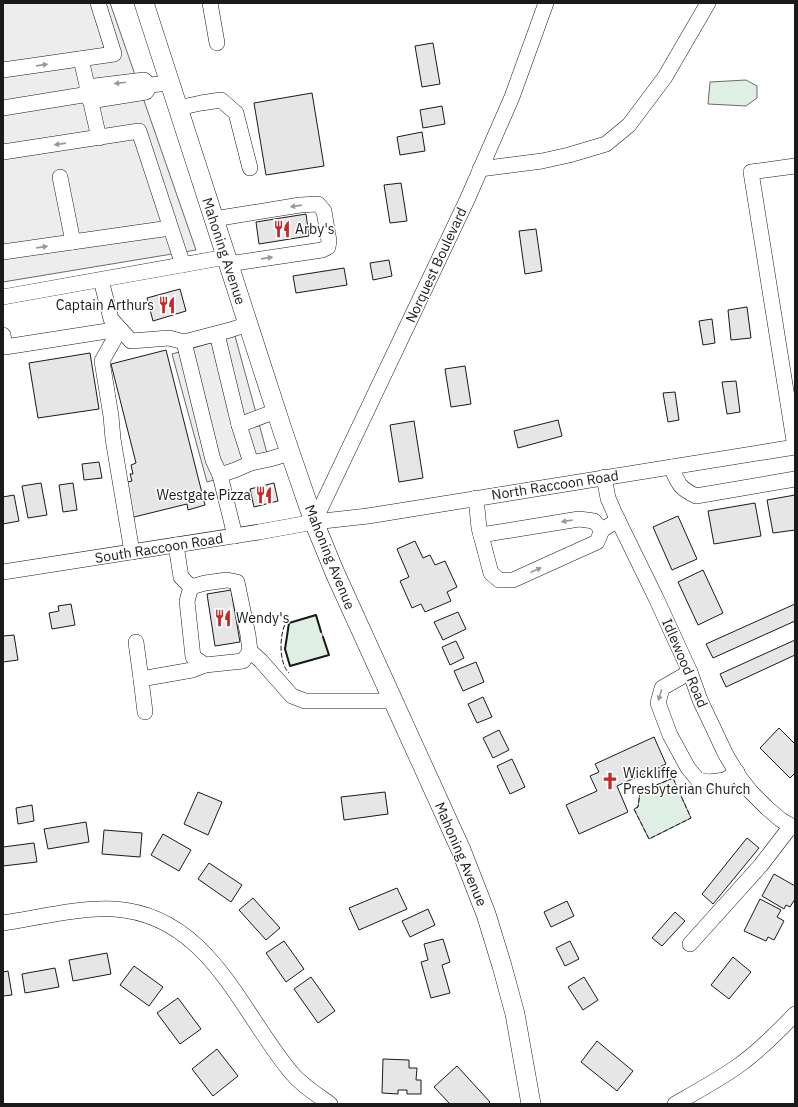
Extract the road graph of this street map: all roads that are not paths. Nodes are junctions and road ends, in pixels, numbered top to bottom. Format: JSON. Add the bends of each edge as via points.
{"nodes":[{"id":1,"x":98,"y":3,"type":"edge"},
{"id":2,"x":210,"y":3,"type":"edge"},
{"id":3,"x":546,"y":3,"type":"edge"},
{"id":4,"x":708,"y":3,"type":"edge"},
{"id":5,"x":146,"y":4,"type":"edge"},
{"id":6,"x":217,"y":43,"type":"dead end"},
{"id":7,"x":81,"y":59,"type":"junction"},
{"id":8,"x":3,"y":70,"type":"edge"},
{"id":9,"x":170,"y":82,"type":"junction"},
{"id":10,"x":89,"y":94,"type":"junction"},
{"id":11,"x":3,"y":108,"type":"edge"},
{"id":12,"x":178,"y":108,"type":"junction"},
{"id":13,"x":99,"y":138,"type":"junction"},
{"id":14,"x":3,"y":152,"type":"edge"},
{"id":15,"x":795,"y":166,"type":"edge"},
{"id":16,"x":250,"y":168,"type":"dead end"},
{"id":17,"x":480,"y":169,"type":"junction"},
{"id":18,"x":60,"y":177,"type":"dead end"},
{"id":19,"x":214,"y":219,"type":"junction"},
{"id":20,"x":170,"y":228,"type":"junction"},
{"id":21,"x":73,"y":242,"type":"junction"},
{"id":22,"x":3,"y":252,"type":"edge"},
{"id":23,"x":227,"y":261,"type":"junction"},
{"id":24,"x":183,"y":265,"type":"junction"},
{"id":25,"x":101,"y":280,"type":"junction"},
{"id":26,"x":3,"y":297,"type":"edge"},
{"id":27,"x":248,"y":324,"type":"junction"},
{"id":28,"x":120,"y":329,"type":"junction"},
{"id":29,"x":216,"y":334,"type":"junction"},
{"id":30,"x":3,"y":335,"type":"edge"},
{"id":31,"x":184,"y":342,"type":"junction"},
{"id":32,"x":276,"y":411,"type":"junction"},
{"id":33,"x":239,"y":425,"type":"junction"},
{"id":34,"x":795,"y":447,"type":"edge"},
{"id":35,"x":290,"y":453,"type":"junction"},
{"id":36,"x":251,"y":463,"type":"junction"},
{"id":37,"x":671,"y":467,"type":"junction"},
{"id":38,"x":220,"y":475,"type":"junction"},
{"id":39,"x":604,"y":477,"type":"junction"},
{"id":40,"x":795,"y":479,"type":"edge"},
{"id":41,"x":476,"y":498,"type":"junction"},
{"id":42,"x":618,"y":520,"type":"junction"},
{"id":43,"x":314,"y":522,"type":"junction"},
{"id":44,"x":602,"y":530,"type":"junction"},
{"id":45,"x":481,"y":535,"type":"junction"},
{"id":46,"x":235,"y":536,"type":"junction"},
{"id":47,"x":176,"y":545,"type":"junction"},
{"id":48,"x":132,"y":552,"type":"junction"},
{"id":49,"x":3,"y":572,"type":"edge"},
{"id":50,"x":191,"y":587,"type":"junction"},
{"id":51,"x":136,"y":642,"type":"dead end"},
{"id":52,"x":250,"y":651,"type":"junction"},
{"id":53,"x":205,"y":665,"type":"junction"},
{"id":54,"x":690,"y":672,"type":"junction"},
{"id":55,"x":141,"y":678,"type":"junction"},
{"id":56,"x":393,"y":701,"type":"junction"},
{"id":57,"x":145,"y":712,"type":"dead end"},
{"id":58,"x":737,"y":772,"type":"junction"},
{"id":59,"x":793,"y":827,"type":"edge"},
{"id":60,"x":3,"y":923,"type":"edge"},
{"id":61,"x":690,"y":944,"type":"dead end"},
{"id":62,"x":795,"y":1014,"type":"edge"},
{"id":63,"x":330,"y":1104,"type":"edge"},
{"id":64,"x":531,"y":1104,"type":"edge"},
{"id":65,"x":675,"y":1104,"type":"edge"}],
"edges":[{"from":1,"to":7,"type":"street","via":[[114,54]]},
{"from":2,"to":6,"type":"street"},
{"from":3,"to":17,"type":"street","name":"Norquest Boulevard","via":[[512,96]]},
{"from":4,"to":17,"type":"street","via":[[664,77],[630,125],[606,144],[562,157]]},
{"from":5,"to":9,"type":"main road","name":"Mahoning Avenue"},
{"from":8,"to":7,"type":"street","one_way":true},
{"from":7,"to":10,"type":"street"},
{"from":9,"to":10,"type":"street","via":[[150,85],[144,80]]},
{"from":9,"to":12,"type":"main road","name":"Mahoning Avenue"},
{"from":10,"to":11,"type":"street"},
{"from":10,"to":13,"type":"street"},
{"from":12,"to":16,"type":"street","via":[[220,100],[226,104],[236,113]]},
{"from":12,"to":19,"type":"main road","name":"Mahoning Avenue"},
{"from":13,"to":14,"type":"street","one_way":true},
{"from":13,"to":20,"type":"street","via":[[139,131]]},
{"from":15,"to":34,"type":"street","via":[[751,172]]},
{"from":17,"to":43,"type":"street","name":"Norquest Boulevard"},
{"from":18,"to":21,"type":"street"},
{"from":19,"to":23,"type":"main road","name":"Mahoning Avenue"},
{"from":23,"to":19,"type":"street","one_way":true,"via":[[322,250],[328,247],[324,211],[318,204],[300,205]]},
{"from":20,"to":21,"type":"street"},
{"from":20,"to":24,"type":"street"},
{"from":22,"to":21,"type":"street","one_way":true},
{"from":23,"to":24,"type":"street"},
{"from":23,"to":27,"type":"main road","name":"Mahoning Avenue"},
{"from":24,"to":25,"type":"street"},
{"from":25,"to":26,"type":"street"},
{"from":25,"to":28,"type":"street","via":[[111,319]]},
{"from":27,"to":29,"type":"street"},
{"from":27,"to":32,"type":"main road","name":"Mahoning Avenue"},
{"from":28,"to":30,"type":"street","via":[[5,347]]},
{"from":28,"to":31,"type":"street","via":[[131,341],[169,338]]},
{"from":28,"to":48,"type":"street","via":[[102,361]]},
{"from":29,"to":31,"type":"street"},
{"from":29,"to":33,"type":"street"},
{"from":31,"to":38,"type":"street","via":[[213,460]]},
{"from":32,"to":33,"type":"street"},
{"from":32,"to":35,"type":"main road","name":"Mahoning Avenue"},
{"from":33,"to":36,"type":"street"},
{"from":34,"to":37,"type":"street","name":"North Raccoon Road"},
{"from":35,"to":36,"type":"street"},
{"from":35,"to":43,"type":"main road","name":"Mahoning Avenue"},
{"from":36,"to":38,"type":"street"},
{"from":37,"to":39,"type":"street","name":"North Raccoon Road"},
{"from":37,"to":40,"type":"street","via":[[678,484],[696,496]]},
{"from":38,"to":46,"type":"street"},
{"from":39,"to":41,"type":"street","name":"North Raccoon Road"},
{"from":39,"to":42,"type":"street","name":"Idlewood Road","via":[[608,498]]},
{"from":41,"to":43,"type":"street","name":"North Raccoon Road"},
{"from":41,"to":45,"type":"street","via":[[478,528]]},
{"from":42,"to":44,"type":"street"},
{"from":42,"to":54,"type":"street","name":"Idlewood Road"},
{"from":43,"to":46,"type":"street","name":"South Raccoon Road"},
{"from":43,"to":56,"type":"main road","name":"Mahoning Avenue"},
{"from":44,"to":45,"type":"street","one_way":true,"via":[[594,521],[580,519]]},
{"from":45,"to":44,"type":"street","one_way":true,"via":[[490,573],[499,580],[513,580],[597,542]]},
{"from":46,"to":47,"type":"street","name":"South Raccoon Road"},
{"from":47,"to":48,"type":"street","name":"South Raccoon Road"},
{"from":47,"to":50,"type":"street","via":[[181,577]]},
{"from":48,"to":49,"type":"street","name":"South Raccoon Road"},
{"from":50,"to":52,"type":"street","via":[[227,580],[237,582]]},
{"from":50,"to":53,"type":"street","via":[[187,601],[194,657]]},
{"from":51,"to":55,"type":"street"},
{"from":52,"to":53,"type":"street","via":[[243,661]]},
{"from":52,"to":56,"type":"street","via":[[292,696],[305,701]]},
{"from":53,"to":55,"type":"street","via":[[192,670]]},
{"from":54,"to":58,"type":"street","name":"Idlewood Road","via":[[700,700],[726,755]]},
{"from":54,"to":58,"type":"street","one_way":true,"via":[[662,688],[658,703],[670,735],[688,768],[698,780],[725,780]]},
{"from":55,"to":57,"type":"street"},
{"from":56,"to":64,"type":"main road","name":"Mahoning Avenue","via":[[486,914],[515,1014]]},
{"from":58,"to":59,"type":"street","name":"Idlewood Road","via":[[750,792],[781,820]]},
{"from":59,"to":61,"type":"street"},
{"from":60,"to":63,"type":"street","via":[[111,909],[140,914],[171,926],[201,948],[290,1070],[310,1090]]},
{"from":62,"to":65,"type":"street","via":[[739,1065]]}]}
